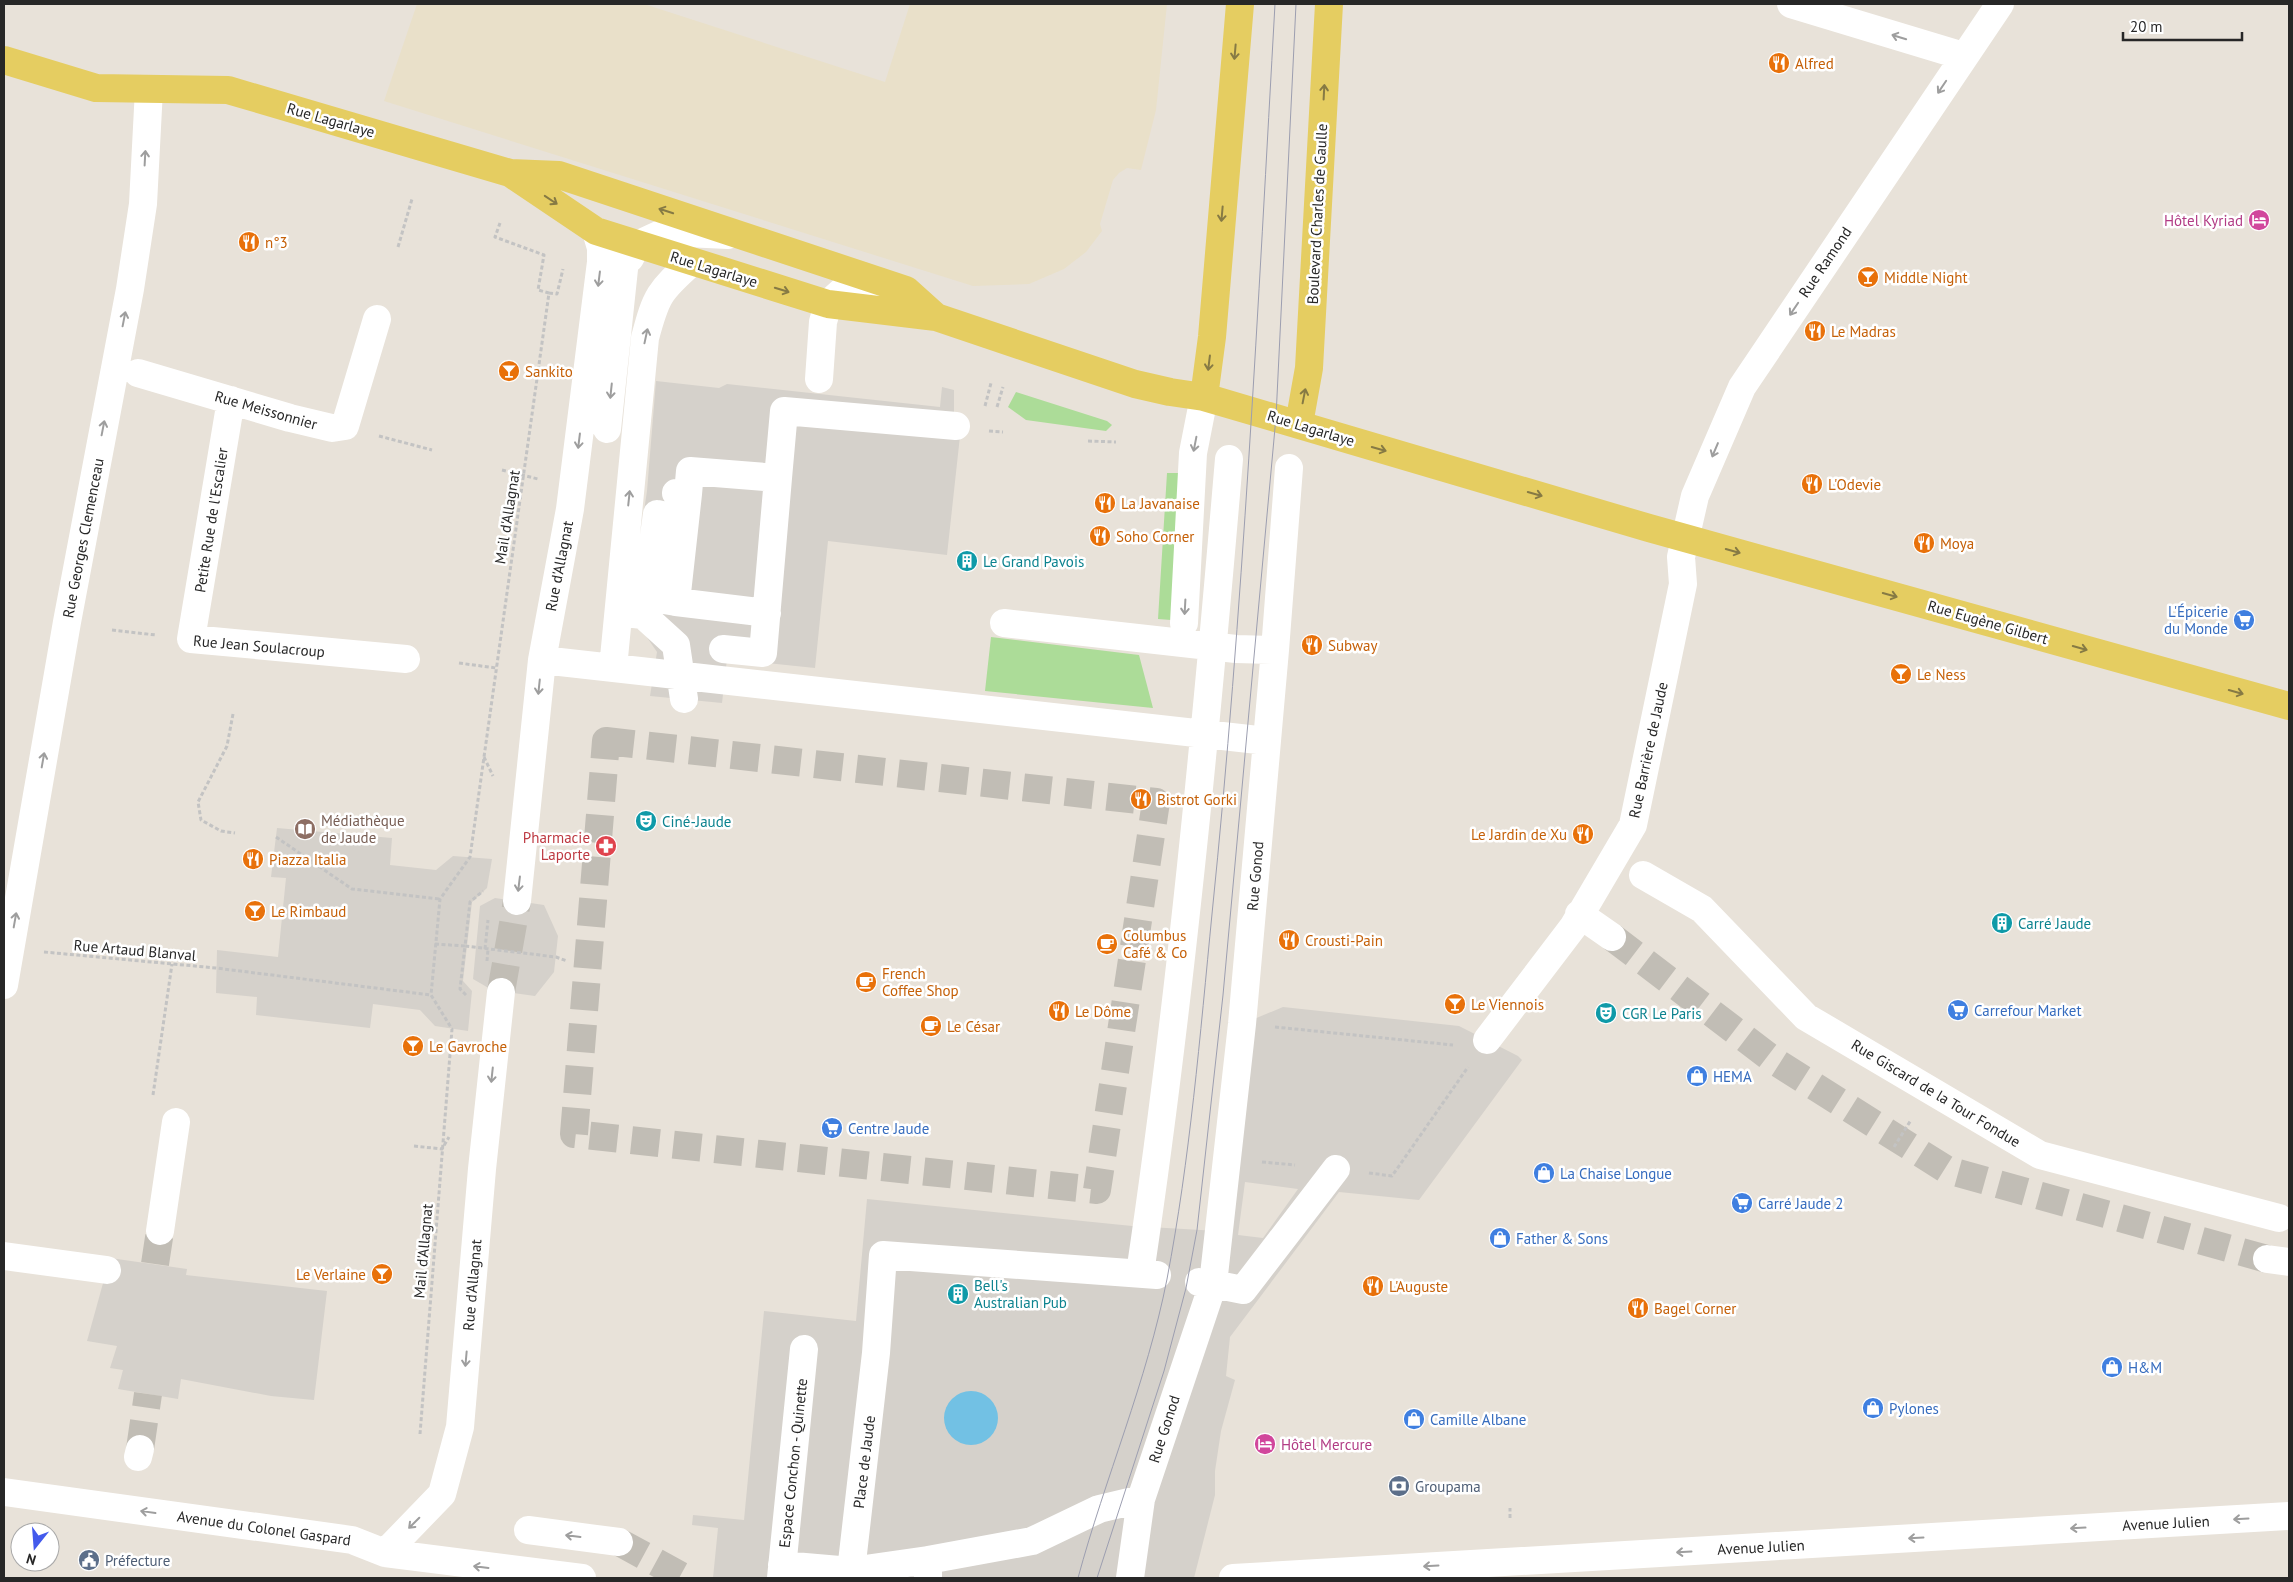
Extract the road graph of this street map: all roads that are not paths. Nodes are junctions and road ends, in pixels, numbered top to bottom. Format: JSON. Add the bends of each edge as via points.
{"nodes":[{"id":1,"x":1240,"y":4,"type":"edge"},
{"id":2,"x":1329,"y":4,"type":"edge"},
{"id":3,"x":1795,"y":4,"type":"edge"},
{"id":4,"x":2000,"y":4,"type":"edge"},
{"id":5,"x":1963,"y":56,"type":"junction"},
{"id":6,"x":4,"y":60,"type":"edge"},
{"id":7,"x":149,"y":89,"type":"junction"},
{"id":8,"x":510,"y":173,"type":"junction"},
{"id":9,"x":596,"y":232,"type":"junction"},
{"id":10,"x":742,"y":236,"type":"junction"},
{"id":11,"x":637,"y":245,"type":"junction"},
{"id":12,"x":692,"y":262,"type":"junction"},
{"id":13,"x":624,"y":269,"type":"junction"},
{"id":14,"x":906,"y":290,"type":"junction"},
{"id":15,"x":828,"y":304,"type":"junction"},
{"id":16,"x":936,"y":317,"type":"junction"},
{"id":17,"x":377,"y":319,"type":"dead end"},
{"id":18,"x":138,"y":373,"type":"dead end"},
{"id":19,"x":819,"y":379,"type":"dead end"},
{"id":20,"x":1204,"y":397,"type":"junction"},
{"id":21,"x":231,"y":400,"type":"junction"},
{"id":22,"x":1298,"y":424,"type":"junction"},
{"id":23,"x":956,"y":426,"type":"dead end"},
{"id":24,"x":607,"y":429,"type":"dead end"},
{"id":25,"x":1229,"y":460,"type":"dead end"},
{"id":26,"x":1289,"y":468,"type":"dead end"},
{"id":27,"x":778,"y":478,"type":"junction"},
{"id":28,"x":648,"y":491,"type":"dead end"},
{"id":29,"x":1686,"y":538,"type":"junction"},
{"id":30,"x":676,"y":602,"type":"junction"},
{"id":31,"x":767,"y":613,"type":"junction"},
{"id":32,"x":643,"y":615,"type":"junction"},
{"id":33,"x":1004,"y":623,"type":"dead end"},
{"id":34,"x":1184,"y":623,"type":"dead end"},
{"id":35,"x":191,"y":639,"type":"joint"},
{"id":36,"x":1213,"y":646,"type":"junction"},
{"id":37,"x":723,"y":649,"type":"dead end"},
{"id":38,"x":1275,"y":650,"type":"junction"},
{"id":39,"x":406,"y":659,"type":"dead end"},
{"id":40,"x":542,"y":660,"type":"junction"},
{"id":41,"x":613,"y":668,"type":"junction"},
{"id":42,"x":682,"y":688,"type":"junction"},
{"id":43,"x":2289,"y":706,"type":"edge"},
{"id":44,"x":1205,"y":735,"type":"junction"},
{"id":45,"x":1266,"y":741,"type":"junction"},
{"id":46,"x":1643,"y":875,"type":"dead end"},
{"id":47,"x":517,"y":902,"type":"tunnel mouth"},
{"id":48,"x":1576,"y":920,"type":"junction"},
{"id":49,"x":1612,"y":937,"type":"tunnel mouth"},
{"id":50,"x":4,"y":985,"type":"edge"},
{"id":51,"x":501,"y":992,"type":"tunnel mouth"},
{"id":52,"x":1484,"y":1044,"type":"road end"},
{"id":53,"x":176,"y":1122,"type":"dead end"},
{"id":54,"x":1336,"y":1169,"type":"road end"},
{"id":55,"x":2279,"y":1218,"type":"dead end"},
{"id":56,"x":160,"y":1231,"type":"tunnel mouth"},
{"id":57,"x":4,"y":1256,"type":"edge"},
{"id":58,"x":107,"y":1270,"type":"dead end"},
{"id":59,"x":1206,"y":1283,"type":"junction"},
{"id":60,"x":804,"y":1349,"type":"dead end"},
{"id":61,"x":4,"y":1492,"type":"edge"},
{"id":62,"x":1142,"y":1499,"type":"junction"},
{"id":63,"x":2289,"y":1516,"type":"edge"},
{"id":64,"x":528,"y":1530,"type":"dead end"},
{"id":65,"x":619,"y":1542,"type":"tunnel mouth"},
{"id":66,"x":385,"y":1553,"type":"junction"},
{"id":67,"x":928,"y":1569,"type":"edge"},
{"id":68,"x":1512,"y":1570,"type":"edge"},
{"id":69,"x":782,"y":1571,"type":"edge"},
{"id":70,"x":851,"y":1571,"type":"junction"},
{"id":71,"x":582,"y":1578,"type":"edge"},
{"id":72,"x":1130,"y":1578,"type":"edge"},
{"id":73,"x":1233,"y":1578,"type":"edge"}],
"edges":[{"from":1,"to":20,"type":"main road","one_way":true},
{"from":22,"to":2,"type":"main road","name":"Boulevard Charles de Gaulle","one_way":true,"via":[[1309,368]]},
{"from":5,"to":3,"type":"street","one_way":true},
{"from":4,"to":5,"type":"street","name":"Rue Ramond"},
{"from":5,"to":29,"type":"street","name":"Rue Ramond","one_way":true,"via":[[1742,387],[1695,496]]},
{"from":6,"to":7,"type":"main road","name":"Rue Lagarlaye","via":[[96,88]]},
{"from":7,"to":8,"type":"main road","name":"Rue Lagarlaye","via":[[228,90]]},
{"from":50,"to":7,"type":"street","name":"Rue Georges Clemenceau","one_way":true,"via":[[68,614],[130,289],[143,204]]},
{"from":8,"to":9,"type":"main road","name":"Rue Lagarlaye","one_way":true},
{"from":10,"to":8,"type":"main road","name":"Rue Lagarlaye","one_way":true,"via":[[558,175]]},
{"from":9,"to":11,"type":"main road","name":"Rue Lagarlaye"},
{"from":9,"to":13,"type":"street","via":[[618,250]]},
{"from":9,"to":40,"type":"street","name":"Rue d'Allagnat","one_way":true,"via":[[601,262],[570,509]]},
{"from":10,"to":11,"type":"street","via":[[665,232]]},
{"from":10,"to":14,"type":"main road","name":"Rue Lagarlaye"},
{"from":11,"to":12,"type":"main road","name":"Rue Lagarlaye"},
{"from":11,"to":13,"type":"street"},
{"from":12,"to":15,"type":"main road","name":"Rue Lagarlaye","one_way":true},
{"from":41,"to":12,"type":"street","one_way":true,"via":[[645,338],[655,303],[666,285]]},
{"from":13,"to":24,"type":"street","one_way":true},
{"from":14,"to":15,"type":"street","via":[[849,285]]},
{"from":14,"to":16,"type":"main road","name":"Rue Lagarlaye"},
{"from":15,"to":16,"type":"main road","name":"Rue Lagarlaye"},
{"from":15,"to":19,"type":"street","via":[[823,322]]},
{"from":16,"to":20,"type":"main road","name":"Rue Lagarlaye","via":[[1135,384]]},
{"from":17,"to":21,"type":"street","name":"Rue Meissonnier","via":[[345,426],[332,428]]},
{"from":18,"to":21,"type":"street","name":"Rue Meissonnier"},
{"from":20,"to":22,"type":"main road","name":"Rue Lagarlaye"},
{"from":20,"to":34,"type":"street","one_way":true,"via":[[1193,453]]},
{"from":21,"to":35,"type":"street","name":"Petite Rue de l'Escalier"},
{"from":22,"to":29,"type":"main road","name":"Rue Lagarlaye","one_way":true},
{"from":23,"to":27,"type":"street","via":[[784,411]]},
{"from":25,"to":36,"type":"street"},
{"from":26,"to":38,"type":"street","name":"Rue Gonod"},
{"from":27,"to":30,"type":"street","via":[[690,471],[682,494]]},
{"from":27,"to":31,"type":"street"},
{"from":28,"to":32,"type":"street","via":[[634,614]]},
{"from":29,"to":43,"type":"main road","name":"Rue Eugène Gilbert","one_way":true},
{"from":29,"to":48,"type":"street","name":"Rue Barrière de Jaude","via":[[1681,557],[1683,584],[1633,825]]},
{"from":30,"to":31,"type":"street"},
{"from":30,"to":32,"type":"street","via":[[658,599],[666,516],[657,514]]},
{"from":31,"to":37,"type":"street","via":[[763,654]]},
{"from":32,"to":42,"type":"street","via":[[685,646]]},
{"from":33,"to":36,"type":"street"},
{"from":35,"to":39,"type":"street","name":"Rue Jean Soulacroup"},
{"from":36,"to":38,"type":"street"},
{"from":36,"to":44,"type":"street"},
{"from":38,"to":45,"type":"street","name":"Rue Gonod"},
{"from":40,"to":41,"type":"street"},
{"from":40,"to":47,"type":"street","name":"Rue d'Allagnat","one_way":true},
{"from":41,"to":42,"type":"street"},
{"from":42,"to":44,"type":"street"},
{"from":44,"to":45,"type":"street"},
{"from":44,"to":70,"type":"street","name":"Place de Jaude","via":[[1158,1150],[1149,1274],[883,1255],[876,1353]]},
{"from":45,"to":59,"type":"street","name":"Rue Gonod","via":[[1242,1024],[1226,1158]]},
{"from":46,"to":55,"type":"street","name":"Rue Giscard de la Tour Fondue","via":[[1702,909],[1806,1017],[2040,1155]]},
{"from":48,"to":49,"type":"street"},
{"from":48,"to":52,"type":"street","name":"Rue Barrière de Jaude"},
{"from":51,"to":66,"type":"street","name":"Rue d'Allagnat","one_way":true,"via":[[460,1428],[442,1494]]},
{"from":53,"to":56,"type":"street"},
{"from":54,"to":59,"type":"street","via":[[1243,1290]]},
{"from":57,"to":58,"type":"street"},
{"from":59,"to":62,"type":"street","name":"Rue Gonod"},
{"from":60,"to":69,"type":"street","name":"Espace Conchon - Quinette"},
{"from":66,"to":61,"type":"street","name":"Avenue du Colonel Gaspard","one_way":true,"via":[[352,1540]]},
{"from":62,"to":67,"type":"street","via":[[1099,1509],[1032,1541]]},
{"from":62,"to":72,"type":"street","name":"Rue Gonod"},
{"from":63,"to":68,"type":"street","name":"Avenue Julien","one_way":true},
{"from":65,"to":64,"type":"street","one_way":true},
{"from":71,"to":66,"type":"street","name":"Avenue du Colonel Gaspard","one_way":true},
{"from":67,"to":70,"type":"street"},
{"from":68,"to":73,"type":"street","name":"Avenue Julien","one_way":true},
{"from":69,"to":70,"type":"street"}]}
